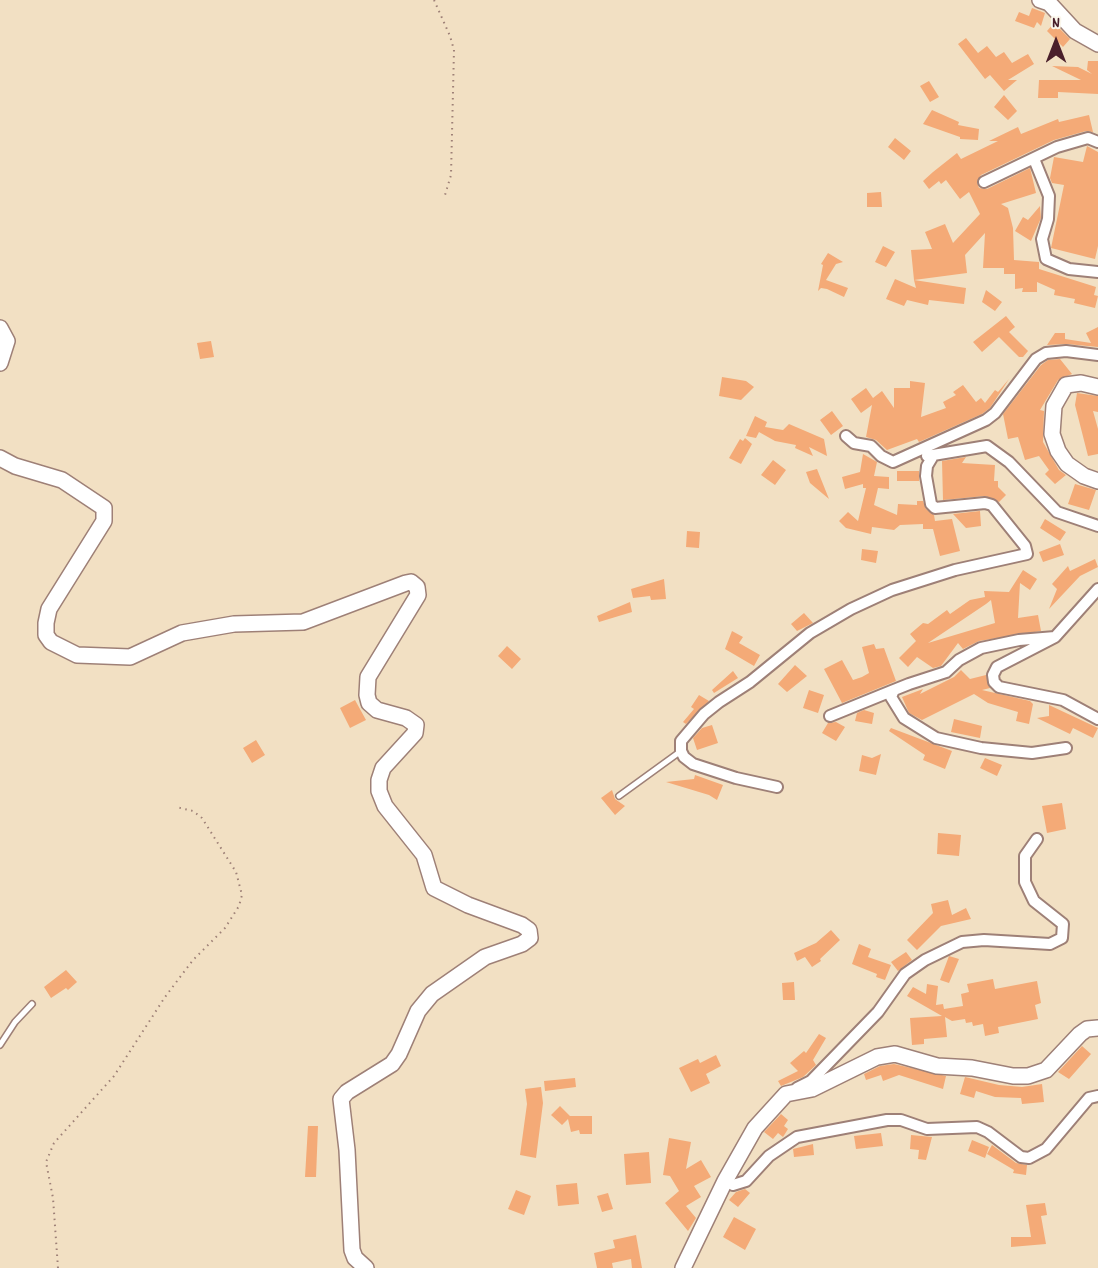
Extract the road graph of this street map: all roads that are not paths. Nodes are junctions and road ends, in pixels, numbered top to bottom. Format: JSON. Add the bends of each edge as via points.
{"nodes":[{"id":1,"x":1040,"y":0,"type":"edge"},
{"id":2,"x":1098,"y":44,"type":"edge"},
{"id":3,"x":1098,"y":142,"type":"edge"},
{"id":4,"x":1034,"y":159,"type":"junction"},
{"id":5,"x":984,"y":182,"type":"dead end"},
{"id":6,"x":1098,"y":272,"type":"edge"},
{"id":7,"x":0,"y":328,"type":"edge"},
{"id":8,"x":1098,"y":355,"type":"edge"},
{"id":9,"x":0,"y":363,"type":"edge"},
{"id":10,"x":1098,"y":387,"type":"edge"},
{"id":11,"x":846,"y":436,"type":"dead end"},
{"id":12,"x":909,"y":456,"type":"junction"},
{"id":13,"x":933,"y":456,"type":"junction"},
{"id":14,"x":0,"y":458,"type":"edge"},
{"id":15,"x":1098,"y":481,"type":"edge"},
{"id":16,"x":1098,"y":526,"type":"edge"},
{"id":17,"x":1098,"y":589,"type":"edge"},
{"id":18,"x":1055,"y":637,"type":"junction"},
{"id":19,"x":894,"y":690,"type":"junction"},
{"id":20,"x":831,"y":716,"type":"dead end"},
{"id":21,"x":1098,"y":719,"type":"edge"},
{"id":22,"x":1066,"y":748,"type":"dead end"},
{"id":23,"x":681,"y":750,"type":"junction"},
{"id":24,"x":777,"y":787,"type":"dead end"},
{"id":25,"x":620,"y":796,"type":"dead end"},
{"id":26,"x":1037,"y":839,"type":"dead end"},
{"id":27,"x":32,"y":1004,"type":"dead end"},
{"id":28,"x":1098,"y":1028,"type":"edge"},
{"id":29,"x":0,"y":1044,"type":"edge"},
{"id":30,"x":786,"y":1094,"type":"junction"},
{"id":31,"x":1098,"y":1096,"type":"edge"},
{"id":32,"x":725,"y":1181,"type":"junction"},
{"id":33,"x":366,"y":1268,"type":"edge"},
{"id":34,"x":682,"y":1268,"type":"edge"}],
"edges":[{"from":1,"to":2,"type":"street","via":[[1049,3],[1075,31]]},
{"from":3,"to":4,"type":"street","via":[[1088,138]]},
{"from":4,"to":5,"type":"street"},
{"from":4,"to":6,"type":"street","via":[[1050,196],[1042,239],[1046,259],[1069,269]]},
{"from":7,"to":9,"type":"street","via":[[7,341]]},
{"from":8,"to":12,"type":"street","via":[[1046,353],[1036,359],[995,413]]},
{"from":10,"to":15,"type":"street","via":[[1066,385],[1054,406],[1052,434],[1067,464]]},
{"from":11,"to":12,"type":"street","via":[[854,443],[871,446],[893,462]]},
{"from":12,"to":13,"type":"street"},
{"from":13,"to":16,"type":"street","via":[[987,446],[1009,462],[1057,512]]},
{"from":13,"to":23,"type":"street","via":[[926,476],[931,504],[935,508],[992,505],[1025,546],[1027,554],[955,570],[892,590],[851,609],[810,633],[704,714],[681,741]]},
{"from":14,"to":33,"type":"street","via":[[62,480],[105,508],[104,521],[54,600],[45,622],[51,642],[77,655],[130,657],[182,633],[234,624],[303,622],[406,583],[417,587],[418,594],[368,677],[369,703],[416,725],[415,733],[383,768],[379,791],[385,806],[424,855],[434,888],[522,925],[529,930],[530,938],[485,957],[432,994],[418,1011],[392,1064],[341,1099],[352,1250]]},
{"from":17,"to":18,"type":"street"},
{"from":18,"to":19,"type":"street","via":[[981,648],[946,672]]},
{"from":18,"to":21,"type":"street","via":[[997,667],[994,681],[1009,691],[1063,700]]},
{"from":19,"to":20,"type":"street"},
{"from":19,"to":22,"type":"street","via":[[891,697],[904,718],[936,738],[1032,753]]},
{"from":23,"to":24,"type":"street","via":[[684,757],[701,767]]},
{"from":23,"to":25,"type":"lane"},
{"from":26,"to":30,"type":"street","via":[[1025,856],[1025,882],[1034,901],[1063,924],[1062,938],[1050,944],[962,942],[925,960],[905,974],[878,1012],[811,1081]]},
{"from":27,"to":29,"type":"lane"},
{"from":28,"to":30,"type":"street","via":[[1087,1029],[1046,1070],[1028,1076],[937,1066],[895,1054],[877,1057],[812,1089]]},
{"from":30,"to":32,"type":"street","via":[[755,1128]]},
{"from":31,"to":32,"type":"street","via":[[1089,1098],[1046,1149],[1029,1158],[1021,1157],[977,1127],[934,1129],[887,1120],[797,1137],[776,1150],[746,1181],[733,1185]]},
{"from":32,"to":34,"type":"street"}]}
